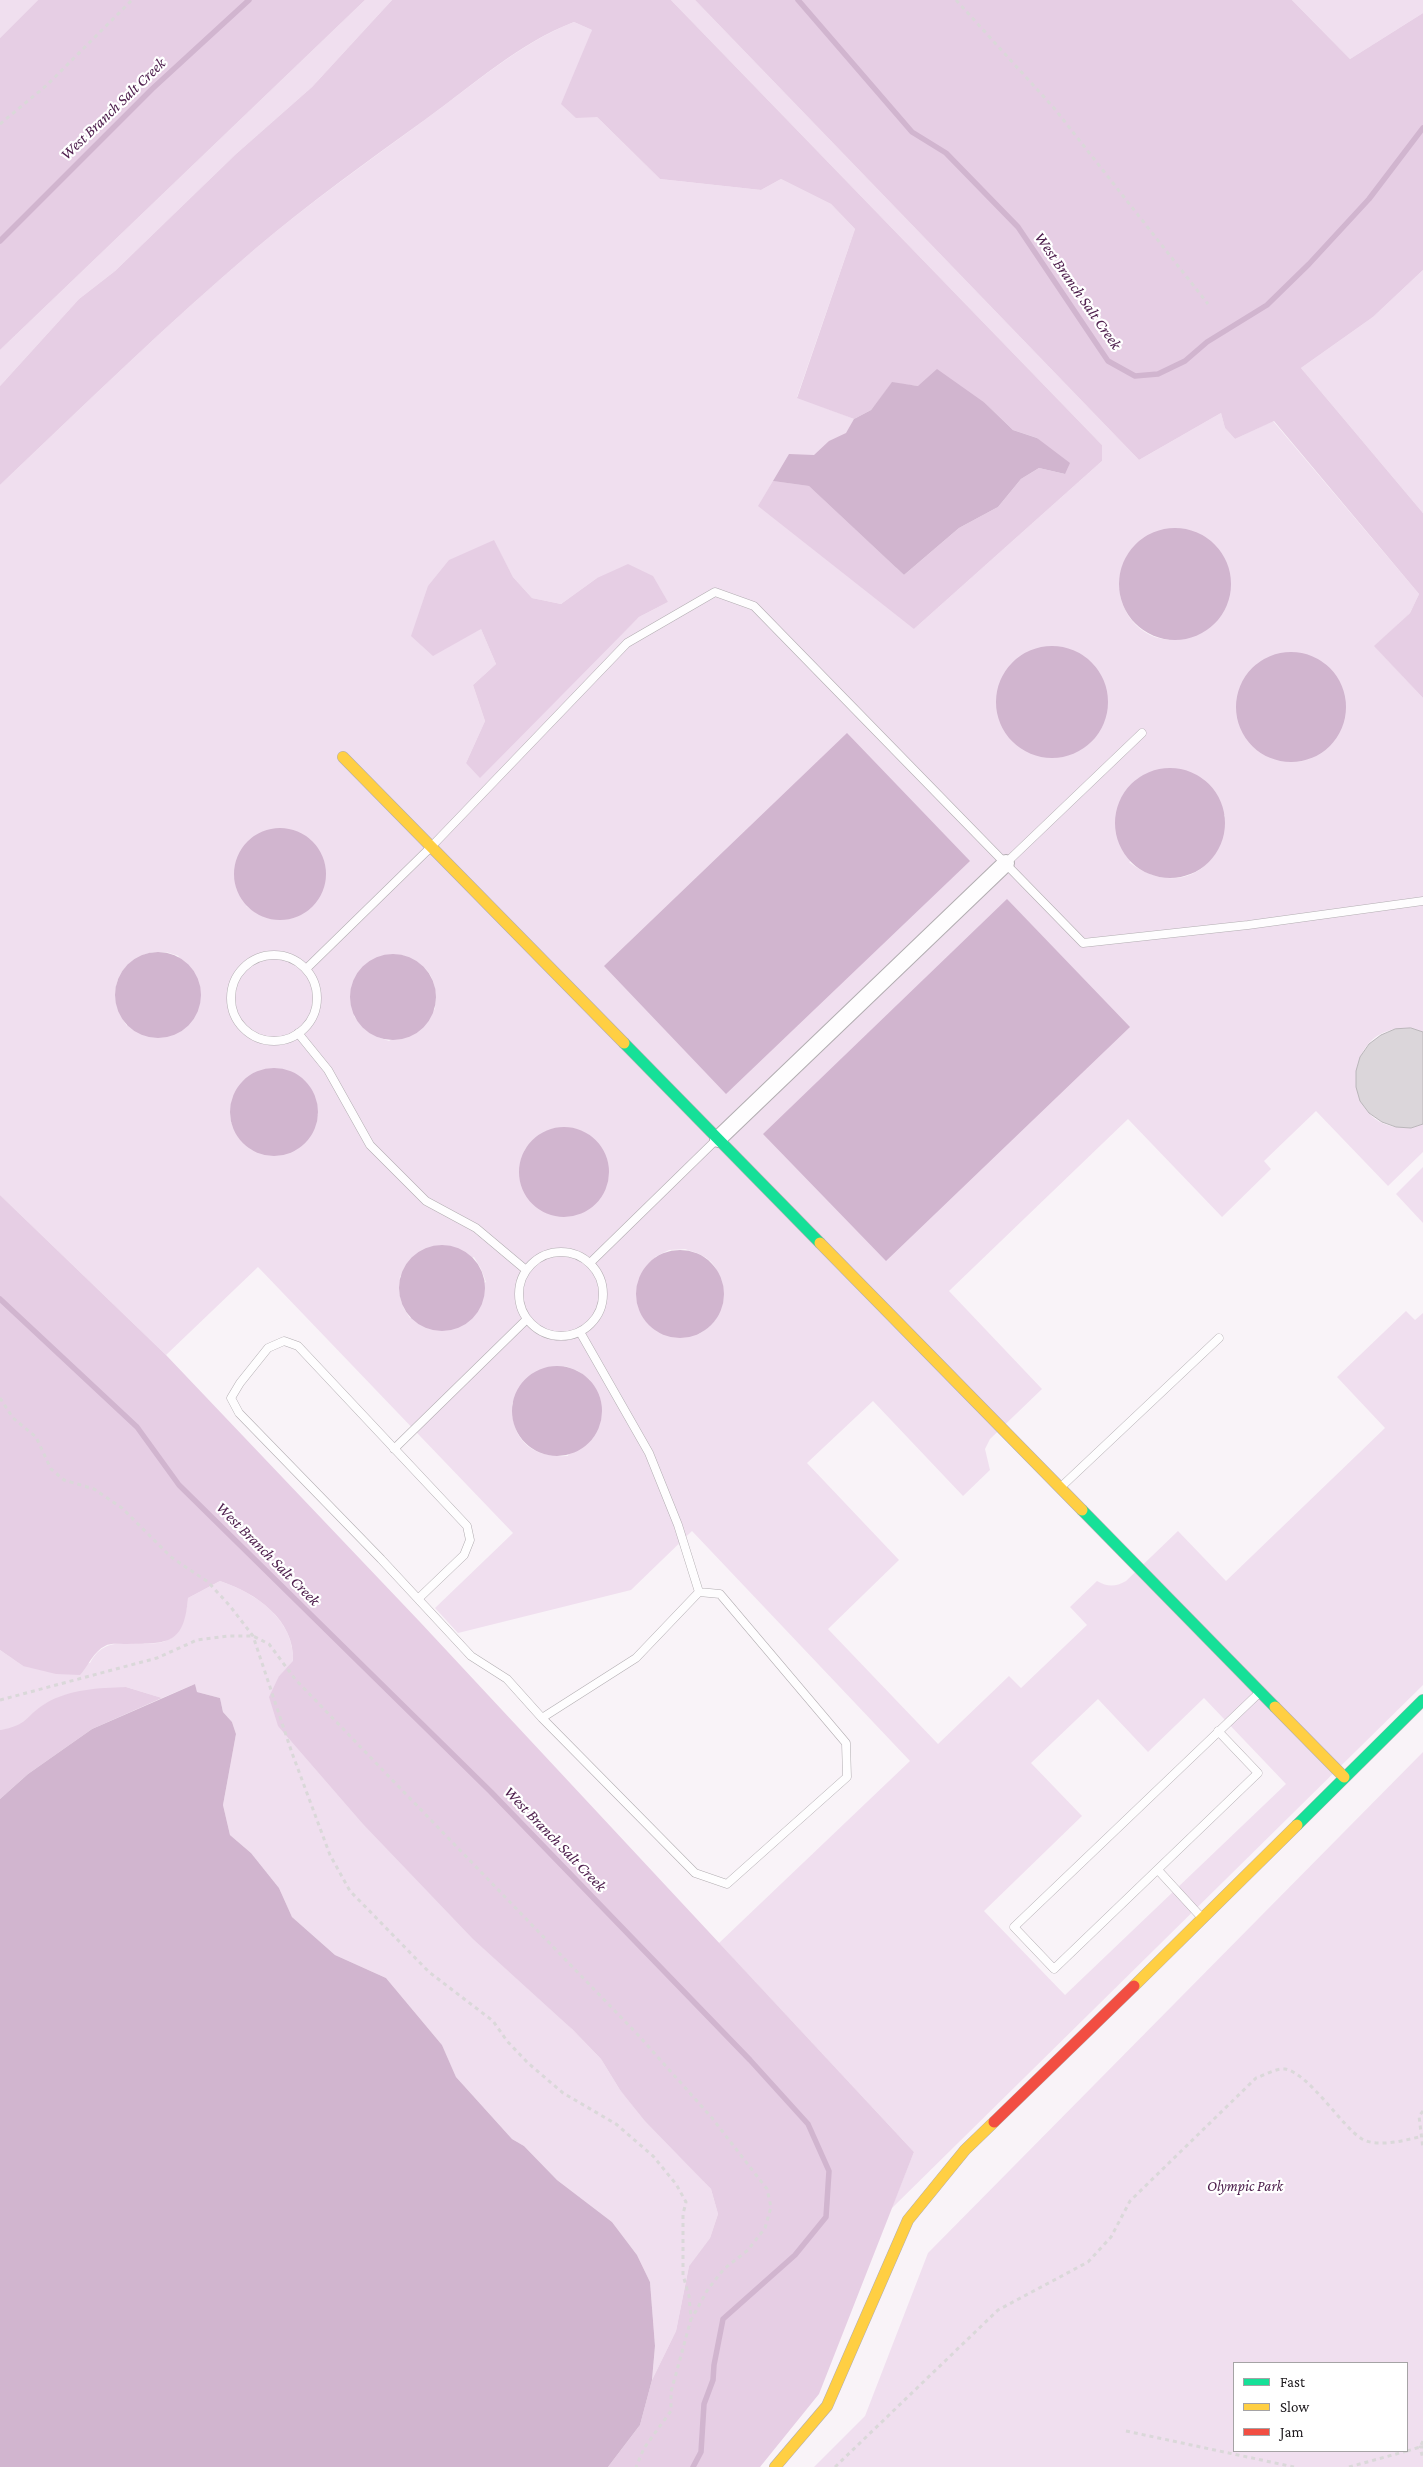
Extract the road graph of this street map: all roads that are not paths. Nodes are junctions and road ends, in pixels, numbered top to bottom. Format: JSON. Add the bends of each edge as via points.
{"nodes":[{"id":1,"x":1142,"y":733,"type":"dead end"},
{"id":2,"x":343,"y":757,"type":"dead end"},
{"id":3,"x":431,"y":846,"type":"junction"},
{"id":4,"x":1006,"y":863,"type":"junction"},
{"id":5,"x":1423,"y":901,"type":"edge"},
{"id":6,"x":306,"y":969,"type":"junction"},
{"id":7,"x":298,"y":1033,"type":"junction"},
{"id":8,"x":718,"y":1139,"type":"junction"},
{"id":9,"x":590,"y":1263,"type":"junction"},
{"id":10,"x":526,"y":1270,"type":"junction"},
{"id":11,"x":527,"y":1319,"type":"junction"},
{"id":12,"x":580,"y":1332,"type":"junction"},
{"id":13,"x":1219,"y":1338,"type":"dead end"},
{"id":14,"x":394,"y":1449,"type":"junction"},
{"id":15,"x":1060,"y":1488,"type":"junction"},
{"id":16,"x":699,"y":1592,"type":"junction"},
{"id":17,"x":418,"y":1599,"type":"junction"},
{"id":18,"x":1260,"y":1692,"type":"junction"},
{"id":19,"x":1423,"y":1700,"type":"edge"},
{"id":20,"x":542,"y":1718,"type":"junction"},
{"id":21,"x":1218,"y":1731,"type":"junction"},
{"id":22,"x":1344,"y":1777,"type":"junction"},
{"id":23,"x":1158,"y":1870,"type":"junction"},
{"id":24,"x":1203,"y":1919,"type":"junction"},
{"id":25,"x":775,"y":2467,"type":"edge"}],
"edges":[{"from":1,"to":4,"type":"lane"},
{"from":2,"to":3,"type":"street"},
{"from":3,"to":4,"type":"lane","via":[[627,643],[715,592],[754,606]]},
{"from":3,"to":6,"type":"lane"},
{"from":3,"to":8,"type":"street"},
{"from":4,"to":5,"type":"lane","via":[[1083,943]]},
{"from":4,"to":8,"type":"street"},
{"from":6,"to":7,"type":"lane","via":[[315,988],[315,1010],[309,1023]]},
{"from":6,"to":7,"type":"lane","via":[[281,955],[266,955],[252,960],[242,969],[231,994],[237,1020],[258,1038],[286,1039]]},
{"from":7,"to":10,"type":"lane","via":[[328,1070],[370,1146],[426,1201],[476,1228]]},
{"from":8,"to":9,"type":"lane"},
{"from":8,"to":15,"type":"street"},
{"from":9,"to":10,"type":"lane","via":[[578,1255],[550,1253]]},
{"from":9,"to":12,"type":"lane","via":[[599,1274],[603,1300],[599,1314]]},
{"from":10,"to":11,"type":"lane","via":[[518,1297]]},
{"from":11,"to":12,"type":"lane","via":[[541,1332],[554,1336]]},
{"from":11,"to":14,"type":"lane"},
{"from":12,"to":16,"type":"lane","via":[[649,1453],[678,1525]]},
{"from":13,"to":15,"type":"lane"},
{"from":14,"to":17,"type":"lane","via":[[467,1526],[470,1540],[464,1555]]},
{"from":14,"to":17,"type":"lane","via":[[298,1346],[284,1341],[268,1348],[231,1398],[239,1413]]},
{"from":15,"to":18,"type":"street"},
{"from":16,"to":20,"type":"lane","via":[[636,1658]]},
{"from":16,"to":20,"type":"lane","via":[[720,1594],[846,1744],[847,1777],[727,1884],[695,1873]]},
{"from":17,"to":20,"type":"lane","via":[[471,1656],[507,1679]]},
{"from":18,"to":21,"type":"lane"},
{"from":18,"to":22,"type":"street"},
{"from":19,"to":22,"type":"street"},
{"from":21,"to":23,"type":"lane","via":[[1258,1773]]},
{"from":21,"to":23,"type":"lane","via":[[1014,1927],[1054,1969]]},
{"from":22,"to":24,"type":"street"},
{"from":23,"to":24,"type":"lane"},
{"from":24,"to":25,"type":"street","via":[[965,2150],[908,2220],[827,2406]]}]}
